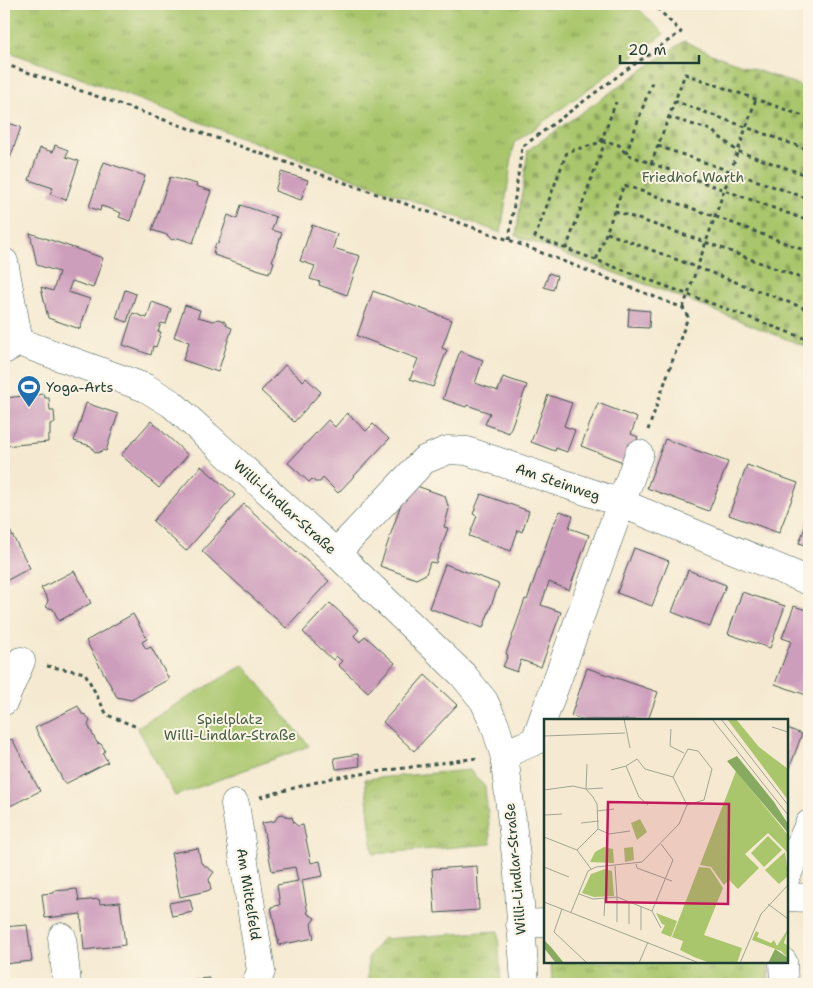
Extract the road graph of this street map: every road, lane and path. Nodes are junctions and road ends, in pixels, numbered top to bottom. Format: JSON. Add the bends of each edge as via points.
{"nodes":[{"id":1,"x":8,"y":4,"type":"edge"},
{"id":2,"x":653,"y":4,"type":"edge"},
{"id":3,"x":4,"y":14,"type":"edge"},
{"id":4,"x":4,"y":64,"type":"edge"},
{"id":5,"x":652,"y":82,"type":"dead end"},
{"id":6,"x":756,"y":100,"type":"junction"},
{"id":7,"x":674,"y":101,"type":"junction"},
{"id":8,"x":616,"y":102,"type":"dead end"},
{"id":9,"x":668,"y":117,"type":"junction"},
{"id":10,"x":809,"y":118,"type":"edge"},
{"id":11,"x":746,"y":127,"type":"junction"},
{"id":12,"x":605,"y":141,"type":"junction"},
{"id":13,"x":600,"y":142,"type":"junction"},
{"id":14,"x":658,"y":146,"type":"junction"},
{"id":15,"x":809,"y":150,"type":"edge"},
{"id":16,"x":737,"y":152,"type":"junction"},
{"id":17,"x":626,"y":154,"type":"junction"},
{"id":18,"x":651,"y":164,"type":"junction"},
{"id":19,"x":730,"y":171,"type":"junction"},
{"id":20,"x":809,"y":176,"type":"edge"},
{"id":21,"x":724,"y":190,"type":"junction"},
{"id":22,"x":809,"y":199,"type":"edge"},
{"id":23,"x":615,"y":211,"type":"junction"},
{"id":24,"x":714,"y":216,"type":"junction"},
{"id":25,"x":809,"y":221,"type":"edge"},
{"id":26,"x":607,"y":233,"type":"junction"},
{"id":27,"x":510,"y":240,"type":"junction"},
{"id":28,"x":705,"y":242,"type":"junction"},
{"id":29,"x":566,"y":249,"type":"junction"},
{"id":30,"x":809,"y":252,"type":"edge"},
{"id":31,"x":596,"y":260,"type":"junction"},
{"id":32,"x":4,"y":262,"type":"edge"},
{"id":33,"x":696,"y":267,"type":"junction"},
{"id":34,"x":809,"y":281,"type":"edge"},
{"id":35,"x":687,"y":293,"type":"junction"},
{"id":36,"x":682,"y":308,"type":"junction"},
{"id":37,"x":809,"y":310,"type":"edge"},
{"id":38,"x":809,"y":340,"type":"edge"},
{"id":39,"x":12,"y":346,"type":"edge"},
{"id":40,"x":639,"y":454,"type":"joint"},
{"id":41,"x":621,"y":503,"type":"junction"},
{"id":42,"x":336,"y":553,"type":"junction"},
{"id":43,"x":809,"y":581,"type":"edge"},
{"id":44,"x":22,"y":662,"type":"joint"},
{"id":45,"x":4,"y":701,"type":"edge"},
{"id":46,"x":137,"y":727,"type":"dead end"},
{"id":47,"x":504,"y":754,"type":"junction"},
{"id":48,"x":235,"y":804,"type":"joint"},
{"id":49,"x":809,"y":824,"type":"edge"},
{"id":50,"x":788,"y":873,"type":"edge"},
{"id":51,"x":788,"y":897,"type":"edge"},
{"id":52,"x":809,"y":898,"type":"edge"},
{"id":53,"x":533,"y":923,"type":"edge"},
{"id":54,"x":62,"y":937,"type":"dead end"},
{"id":55,"x":782,"y":963,"type":"edge"},
{"id":56,"x":67,"y":984,"type":"edge"},
{"id":57,"x":256,"y":984,"type":"edge"},
{"id":58,"x":524,"y":984,"type":"edge"},
{"id":59,"x":784,"y":984,"type":"edge"}],
"edges":[{"from":1,"to":3,"type":"path"},
{"from":2,"to":27,"type":"path","via":[[681,32],[522,147]]},
{"from":4,"to":27,"type":"path"},
{"from":5,"to":17,"type":"path"},
{"from":6,"to":7,"type":"path","via":[[685,74]]},
{"from":6,"to":10,"type":"path"},
{"from":6,"to":11,"type":"path"},
{"from":7,"to":9,"type":"path"},
{"from":7,"to":11,"type":"path"},
{"from":8,"to":13,"type":"path"},
{"from":9,"to":14,"type":"path"},
{"from":9,"to":16,"type":"path","via":[[711,130]]},
{"from":11,"to":15,"type":"path"},
{"from":11,"to":16,"type":"path"},
{"from":12,"to":13,"type":"path"},
{"from":12,"to":17,"type":"path","via":[[619,145]]},
{"from":12,"to":29,"type":"path"},
{"from":13,"to":29,"type":"path","via":[[567,152],[536,237]]},
{"from":14,"to":18,"type":"path"},
{"from":14,"to":19,"type":"path"},
{"from":16,"to":19,"type":"path"},
{"from":16,"to":20,"type":"path"},
{"from":17,"to":18,"type":"path"},
{"from":18,"to":21,"type":"path"},
{"from":19,"to":21,"type":"path"},
{"from":19,"to":22,"type":"path"},
{"from":21,"to":24,"type":"path"},
{"from":21,"to":25,"type":"path"},
{"from":23,"to":24,"type":"path","via":[[624,185]]},
{"from":23,"to":26,"type":"path"},
{"from":23,"to":28,"type":"path"},
{"from":24,"to":28,"type":"path"},
{"from":24,"to":30,"type":"path"},
{"from":26,"to":31,"type":"path"},
{"from":26,"to":33,"type":"path"},
{"from":27,"to":36,"type":"path"},
{"from":28,"to":33,"type":"path"},
{"from":28,"to":34,"type":"path"},
{"from":29,"to":31,"type":"path"},
{"from":31,"to":35,"type":"path"},
{"from":32,"to":39,"type":"street"},
{"from":33,"to":35,"type":"path"},
{"from":33,"to":37,"type":"path"},
{"from":35,"to":36,"type":"path"},
{"from":35,"to":38,"type":"path"},
{"from":36,"to":40,"type":"path","via":[[688,317]]},
{"from":39,"to":42,"type":"street","name":"Willi-Lindlar-Straße","via":[[146,388],[172,404]]},
{"from":40,"to":41,"type":"street"},
{"from":41,"to":42,"type":"street","name":"Am Steinweg","via":[[467,451],[448,450],[424,460]]},
{"from":41,"to":43,"type":"street","name":"Am Steinweg"},
{"from":41,"to":47,"type":"street","via":[[535,741]]},
{"from":42,"to":47,"type":"street","name":"Willi-Lindlar-Straße","via":[[463,675],[484,701]]},
{"from":44,"to":45,"type":"street"},
{"from":44,"to":46,"type":"path","via":[[85,673],[107,715]]},
{"from":47,"to":48,"type":"path","via":[[332,778]]},
{"from":47,"to":53,"type":"street","name":"Willi-Lindlar-Straße","via":[[518,874]]},
{"from":48,"to":57,"type":"street","name":"Am Mittelfeld","via":[[261,971]]},
{"from":49,"to":50,"type":"street"},
{"from":51,"to":52,"type":"street"},
{"from":53,"to":58,"type":"street","name":"Willi-Lindlar-Straße"},
{"from":54,"to":56,"type":"street"},
{"from":55,"to":59,"type":"street"}]}
